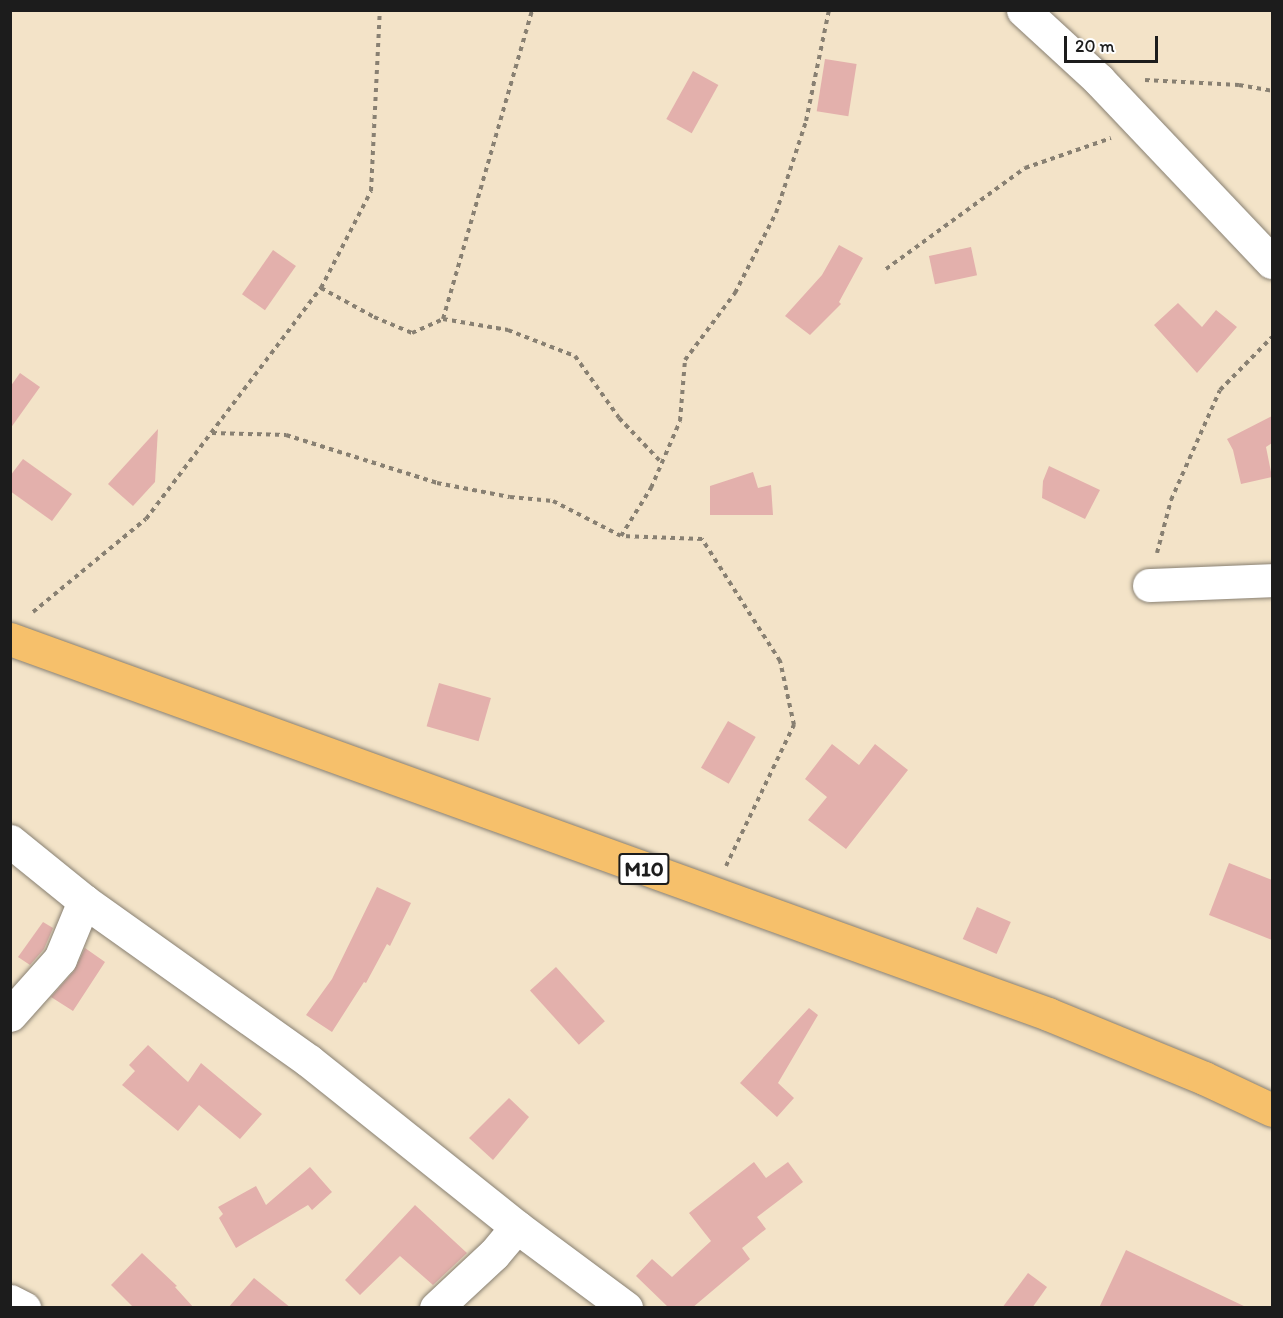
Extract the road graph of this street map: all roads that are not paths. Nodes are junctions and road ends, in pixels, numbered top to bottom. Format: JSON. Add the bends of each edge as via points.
{"nodes":[{"id":1,"x":1023,"y":10,"type":"edge"},
{"id":2,"x":1272,"y":262,"type":"edge"},
{"id":3,"x":1272,"y":579,"type":"edge"},
{"id":4,"x":1149,"y":585,"type":"road end"},
{"id":5,"x":20,"y":627,"type":"edge"},
{"id":6,"x":10,"y":841,"type":"edge"},
{"id":7,"x":84,"y":901,"type":"junction"},
{"id":8,"x":10,"y":1016,"type":"edge"},
{"id":9,"x":1272,"y":1110,"type":"edge"},
{"id":10,"x":517,"y":1227,"type":"junction"},
{"id":11,"x":10,"y":1301,"type":"edge"},
{"id":12,"x":24,"y":1308,"type":"edge"},
{"id":13,"x":436,"y":1308,"type":"edge"},
{"id":14,"x":626,"y":1308,"type":"edge"}],
"edges":[{"from":1,"to":2,"type":"street","via":[[1099,80]]},
{"from":3,"to":4,"type":"street"},
{"from":5,"to":9,"type":"main road","number":"M10","via":[[713,894],[1048,1014]]},
{"from":6,"to":7,"type":"street"},
{"from":7,"to":8,"type":"street","via":[[60,958]]},
{"from":7,"to":10,"type":"street","via":[[309,1061]]},
{"from":10,"to":13,"type":"street"},
{"from":10,"to":14,"type":"street"},
{"from":11,"to":12,"type":"street"}]}
